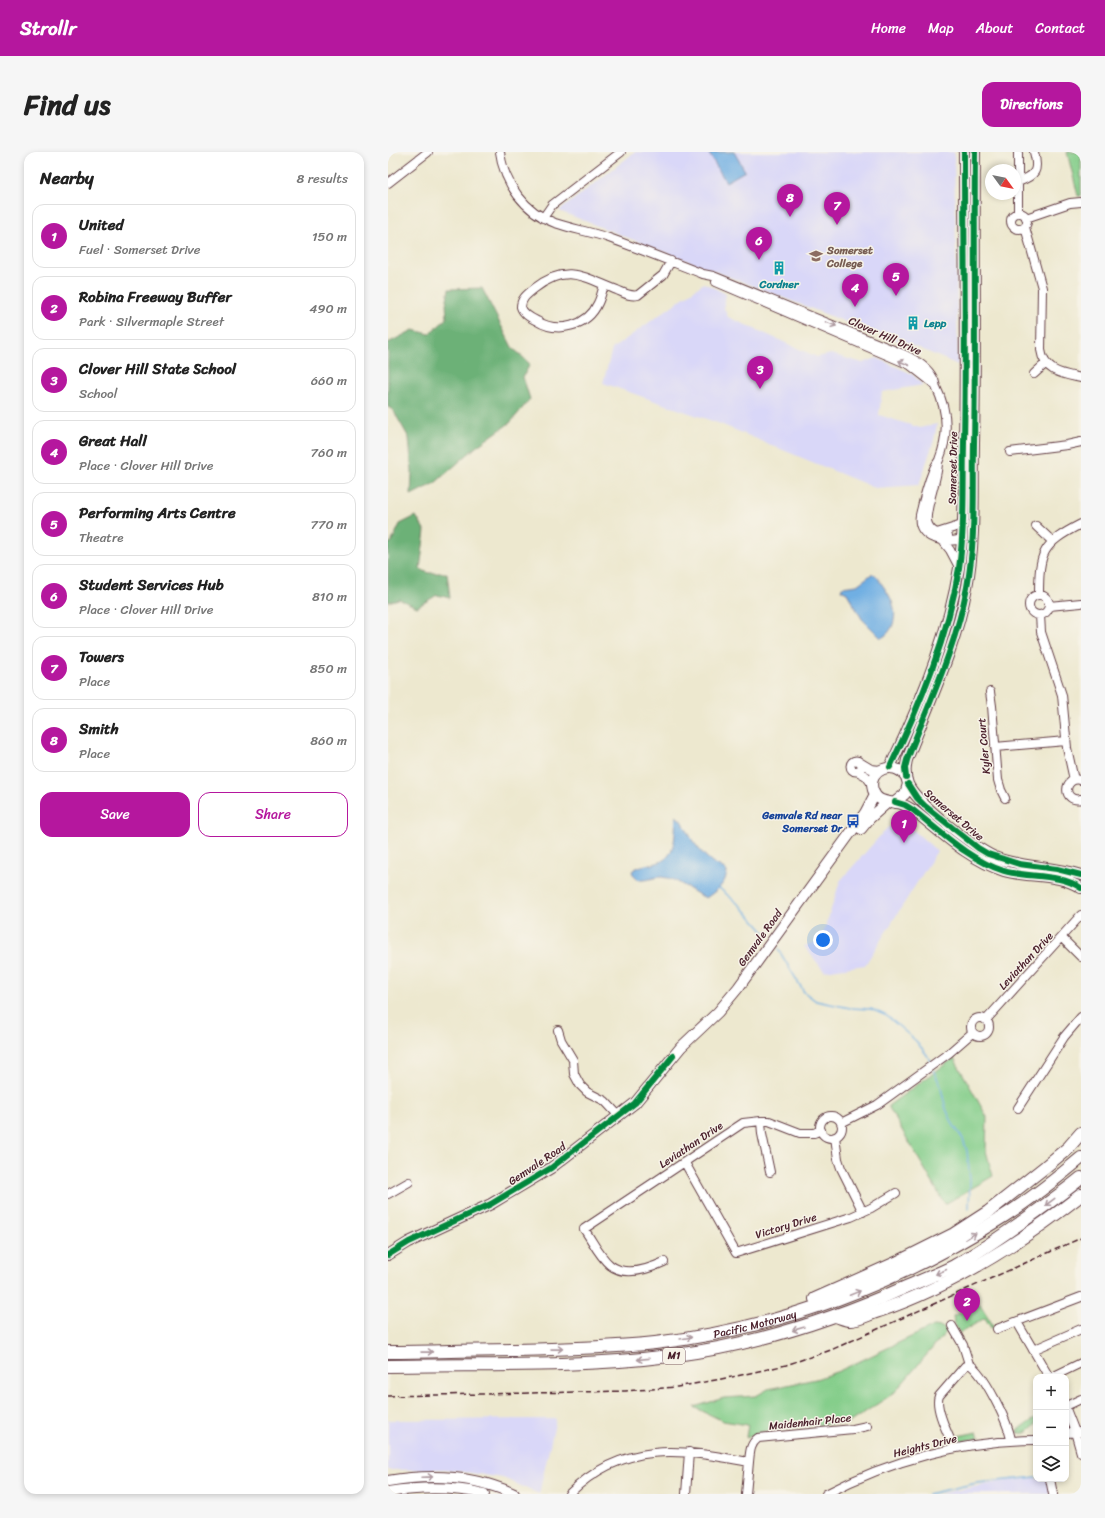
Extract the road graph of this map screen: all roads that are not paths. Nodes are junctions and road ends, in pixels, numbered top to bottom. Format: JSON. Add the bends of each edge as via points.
{"nodes":[{"id":1,"x":428,"y":152,"type":"edge"},
{"id":2,"x":500,"y":152,"type":"edge"},
{"id":3,"x":621,"y":152,"type":"edge"},
{"id":4,"x":964,"y":152,"type":"edge"},
{"id":5,"x":975,"y":152,"type":"edge"},
{"id":6,"x":1018,"y":152,"type":"edge"},
{"id":7,"x":1034,"y":152,"type":"edge"},
{"id":8,"x":1018,"y":164,"type":"edge"},
{"id":9,"x":1021,"y":181,"type":"edge"},
{"id":10,"x":388,"y":182,"type":"edge"},
{"id":11,"x":1018,"y":200,"type":"edge"},
{"id":12,"x":1081,"y":202,"type":"edge"},
{"id":13,"x":1018,"y":213,"type":"junction"},
{"id":14,"x":543,"y":218,"type":"junction"},
{"id":15,"x":1026,"y":218,"type":"junction"},
{"id":16,"x":1025,"y":227,"type":"junction"},
{"id":17,"x":671,"y":261,"type":"junction"},
{"id":18,"x":604,"y":285,"type":"junction"},
{"id":19,"x":1046,"y":363,"type":"junction"},
{"id":20,"x":1034,"y":374,"type":"dead end"},
{"id":21,"x":1081,"y":378,"type":"edge"},
{"id":22,"x":1081,"y":442,"type":"edge"},
{"id":23,"x":1010,"y":452,"type":"dead end"},
{"id":24,"x":938,"y":461,"type":"junction"},
{"id":25,"x":962,"y":524,"type":"junction"},
{"id":26,"x":1081,"y":524,"type":"edge"},
{"id":27,"x":1036,"y":526,"type":"dead end"},
{"id":28,"x":936,"y":533,"type":"junction"},
{"id":29,"x":962,"y":538,"type":"junction"},
{"id":30,"x":973,"y":539,"type":"junction"},
{"id":31,"x":942,"y":540,"type":"junction"},
{"id":32,"x":1052,"y":541,"type":"junction"},
{"id":33,"x":959,"y":567,"type":"junction"},
{"id":34,"x":1039,"y":595,"type":"junction"},
{"id":35,"x":1081,"y":602,"type":"edge"},
{"id":36,"x":1049,"y":606,"type":"junction"},
{"id":37,"x":1040,"y":615,"type":"junction"},
{"id":38,"x":990,"y":692,"type":"dead end"},
{"id":39,"x":1066,"y":741,"type":"junction"},
{"id":40,"x":994,"y":747,"type":"junction"},
{"id":41,"x":890,"y":767,"type":"junction"},
{"id":42,"x":880,"y":770,"type":"junction"},
{"id":43,"x":907,"y":780,"type":"junction"},
{"id":44,"x":1078,"y":780,"type":"edge"},
{"id":45,"x":874,"y":789,"type":"junction"},
{"id":46,"x":1005,"y":798,"type":"dead end"},
{"id":47,"x":1079,"y":801,"type":"edge"},
{"id":48,"x":891,"y":802,"type":"junction"},
{"id":49,"x":824,"y":870,"type":"junction"},
{"id":50,"x":1081,"y":875,"type":"edge"},
{"id":51,"x":1081,"y":888,"type":"edge"},
{"id":52,"x":1081,"y":915,"type":"edge"},
{"id":53,"x":1062,"y":938,"type":"junction"},
{"id":54,"x":1081,"y":957,"type":"edge"},
{"id":55,"x":1081,"y":1018,"type":"edge"},
{"id":56,"x":986,"y":1020,"type":"junction"},
{"id":57,"x":558,"y":1030,"type":"dead end"},
{"id":58,"x":972,"y":1033,"type":"junction"},
{"id":59,"x":1018,"y":1108,"type":"dead end"},
{"id":60,"x":619,"y":1116,"type":"junction"},
{"id":61,"x":761,"y":1121,"type":"junction"},
{"id":62,"x":841,"y":1123,"type":"junction"},
{"id":63,"x":821,"y":1130,"type":"junction"},
{"id":64,"x":1081,"y":1133,"type":"edge"},
{"id":65,"x":835,"y":1137,"type":"junction"},
{"id":66,"x":1081,"y":1158,"type":"edge"},
{"id":67,"x":685,"y":1163,"type":"junction"},
{"id":68,"x":770,"y":1172,"type":"dead end"},
{"id":69,"x":1081,"y":1178,"type":"edge"},
{"id":70,"x":409,"y":1182,"type":"dead end"},
{"id":71,"x":896,"y":1193,"type":"dead end"},
{"id":72,"x":388,"y":1194,"type":"edge"},
{"id":73,"x":1081,"y":1195,"type":"edge"},
{"id":74,"x":863,"y":1212,"type":"junction"},
{"id":75,"x":388,"y":1255,"type":"edge"},
{"id":76,"x":664,"y":1262,"type":"dead end"},
{"id":77,"x":1081,"y":1297,"type":"edge"},
{"id":78,"x":791,"y":1315,"type":"junction"},
{"id":79,"x":835,"y":1316,"type":"junction"},
{"id":80,"x":1016,"y":1322,"type":"junction"},
{"id":81,"x":952,"y":1326,"type":"dead end"},
{"id":82,"x":997,"y":1329,"type":"dead end"},
{"id":83,"x":1081,"y":1329,"type":"edge"},
{"id":84,"x":1032,"y":1350,"type":"junction"},
{"id":85,"x":388,"y":1352,"type":"edge"},
{"id":86,"x":1081,"y":1363,"type":"edge"},
{"id":87,"x":968,"y":1364,"type":"junction"},
{"id":88,"x":388,"y":1366,"type":"edge"},
{"id":89,"x":1048,"y":1374,"type":"edge"},
{"id":90,"x":1057,"y":1374,"type":"edge"},
{"id":91,"x":1081,"y":1399,"type":"edge"},
{"id":92,"x":1069,"y":1405,"type":"edge"},
{"id":93,"x":1067,"y":1410,"type":"edge"},
{"id":94,"x":867,"y":1426,"type":"dead end"},
{"id":95,"x":1078,"y":1432,"type":"edge"},
{"id":96,"x":1033,"y":1438,"type":"edge"},
{"id":97,"x":1010,"y":1440,"type":"junction"},
{"id":98,"x":954,"y":1448,"type":"junction"},
{"id":99,"x":689,"y":1452,"type":"junction"},
{"id":100,"x":1081,"y":1453,"type":"edge"},
{"id":101,"x":749,"y":1462,"type":"junction"},
{"id":102,"x":388,"y":1481,"type":"edge"},
{"id":103,"x":1051,"y":1482,"type":"edge"},
{"id":104,"x":1056,"y":1482,"type":"edge"},
{"id":105,"x":581,"y":1483,"type":"junction"},
{"id":106,"x":388,"y":1492,"type":"edge"},
{"id":107,"x":484,"y":1494,"type":"edge"},
{"id":108,"x":514,"y":1494,"type":"edge"},
{"id":109,"x":569,"y":1494,"type":"edge"},
{"id":110,"x":574,"y":1494,"type":"edge"},
{"id":111,"x":686,"y":1494,"type":"edge"},
{"id":112,"x":746,"y":1494,"type":"edge"},
{"id":113,"x":826,"y":1494,"type":"edge"},
{"id":114,"x":1053,"y":1494,"type":"edge"},
{"id":115,"x":1058,"y":1494,"type":"edge"}],
"edges":[{"from":1,"to":10,"type":"street"},
{"from":2,"to":14,"type":"street","name":"Clover Hill Drive","via":[[505,174],[513,189],[525,204]]},
{"from":3,"to":14,"type":"street","via":[[552,205]]},
{"from":4,"to":25,"type":"main road","name":"Somerset Drive","via":[[965,358]]},
{"from":5,"to":30,"type":"main road","name":"Somerset Drive"},
{"from":6,"to":8,"type":"street"},
{"from":7,"to":9,"type":"street","via":[[1036,171]]},
{"from":11,"to":13,"type":"street"},
{"from":12,"to":15,"type":"street","via":[[1070,203]]},
{"from":13,"to":15,"type":"street"},
{"from":13,"to":16,"type":"street","via":[[1012,218],[1013,226],[1019,229]]},
{"from":14,"to":17,"type":"street","name":"Clover Hill Drive"},
{"from":15,"to":16,"type":"street"},
{"from":16,"to":19,"type":"street","via":[[1042,288],[1041,350]]},
{"from":17,"to":18,"type":"street","via":[[663,275],[638,295],[630,295]]},
{"from":17,"to":24,"type":"street","name":"Clover Hill Drive","via":[[744,288],[903,354],[920,364],[933,378],[945,410],[945,439]]},
{"from":18,"to":18,"type":"street","via":[[581,276],[557,275],[524,298],[521,307],[526,315],[543,325],[560,327],[579,324],[598,303]]},
{"from":19,"to":20,"type":"street"},
{"from":19,"to":21,"type":"street","via":[[1057,372]]},
{"from":22,"to":23,"type":"street"},
{"from":24,"to":28,"type":"street","name":"Clover Hill Drive","via":[[938,473],[927,517],[928,524]]},
{"from":24,"to":31,"type":"street","name":"Clover Hill Drive","via":[[920,518],[926,533],[934,539]]},
{"from":25,"to":28,"type":"street"},
{"from":25,"to":29,"type":"main road","name":"Somerset Drive"},
{"from":26,"to":32,"type":"street"},
{"from":27,"to":32,"type":"street"},
{"from":28,"to":29,"type":"street"},
{"from":29,"to":30,"type":"street"},
{"from":29,"to":31,"type":"street","via":[[954,541]]},
{"from":29,"to":33,"type":"main road","name":"Somerset Drive"},
{"from":30,"to":43,"type":"main road","name":"Somerset Drive","via":[[970,571],[960,618],[949,655],[907,760]]},
{"from":31,"to":33,"type":"street"},
{"from":32,"to":34,"type":"street","via":[[1042,560]]},
{"from":33,"to":41,"type":"main road","name":"Somerset Drive","via":[[950,614],[937,654]]},
{"from":34,"to":36,"type":"street","via":[[1047,599]]},
{"from":34,"to":37,"type":"street","via":[[1033,598],[1030,605],[1032,611]]},
{"from":35,"to":36,"type":"street"},
{"from":36,"to":37,"type":"street","via":[[1046,612]]},
{"from":37,"to":39,"type":"street","via":[[1041,632],[1062,695]]},
{"from":38,"to":40,"type":"street","name":"Kyler Court"},
{"from":39,"to":40,"type":"street"},
{"from":39,"to":44,"type":"street"},
{"from":40,"to":46,"type":"street","name":"Kyler Court","via":[[998,780]]},
{"from":41,"to":42,"type":"main road"},
{"from":41,"to":43,"type":"main road","name":"Somerset Drive","via":[[900,770]]},
{"from":42,"to":45,"type":"main road","via":[[876,774]]},
{"from":42,"to":45,"type":"street","via":[[866,767],[861,763],[861,768],[851,768],[866,776]]},
{"from":43,"to":48,"type":"main road","name":"Somerset Drive","via":[[906,794]]},
{"from":43,"to":50,"type":"main road","name":"Somerset Drive","via":[[917,798],[925,806],[988,854],[1018,864]]},
{"from":44,"to":47,"type":"street","via":[[1069,784],[1067,790],[1070,796]]},
{"from":45,"to":48,"type":"main road","name":"Somerset Drive","via":[[878,798]]},
{"from":45,"to":49,"type":"main road","name":"Gemvale Road","via":[[867,809]]},
{"from":48,"to":49,"type":"main road","name":"Gemvale Road","via":[[870,818]]},
{"from":48,"to":51,"type":"main road","name":"Somerset Drive","via":[[913,810],[959,847],[994,868],[1069,882]]},
{"from":49,"to":60,"type":"main road","name":"Gemvale Road","via":[[726,1004],[681,1047],[635,1103]]},
{"from":52,"to":53,"type":"street","name":"Leviathan Drive"},
{"from":53,"to":54,"type":"street"},
{"from":53,"to":56,"type":"street","name":"Leviathan Drive"},
{"from":55,"to":59,"type":"street","via":[[1064,1037]]},
{"from":56,"to":58,"type":"street","name":"Leviathan Drive","via":[[973,1020],[970,1026]]},
{"from":56,"to":58,"type":"street","name":"Leviathan Drive","via":[[989,1025],[986,1034],[979,1036]]},
{"from":57,"to":60,"type":"street","via":[[573,1060],[574,1074],[580,1085],[587,1092],[605,1101]]},
{"from":58,"to":62,"type":"street","name":"Leviathan Drive","via":[[949,1053],[877,1105]]},
{"from":60,"to":75,"type":"main road","name":"Gemvale Road","via":[[524,1186],[408,1242]]},
{"from":61,"to":63,"type":"street","name":"Leviathan Drive","via":[[769,1121],[800,1133]]},
{"from":61,"to":67,"type":"street","name":"Leviathan Drive","via":[[743,1123]]},
{"from":61,"to":68,"type":"street"},
{"from":62,"to":63,"type":"street","via":[[834,1116],[826,1117],[821,1124]]},
{"from":62,"to":65,"type":"street","via":[[841,1132]]},
{"from":63,"to":65,"type":"street","via":[[826,1136]]},
{"from":64,"to":78,"type":"highway","via":[[1045,1167],[988,1212],[960,1230],[896,1263],[804,1304]]},
{"from":65,"to":74,"type":"street","via":[[841,1168]]},
{"from":78,"to":66,"type":"highway","name":"Pacific Motorway","number":"M1","one_way":true,"via":[[853,1294],[952,1248],[1005,1216]]},
{"from":67,"to":74,"type":"street","name":"Victory Drive","via":[[736,1253],[851,1218]]},
{"from":67,"to":76,"type":"street","name":"Leviathan Drive","via":[[584,1229],[615,1268],[641,1270]]},
{"from":69,"to":79,"type":"highway","name":"Pacific Motorway","number":"M1","one_way":true,"via":[[984,1249],[953,1267]]},
{"from":70,"to":72,"type":"street"},
{"from":71,"to":74,"type":"street"},
{"from":73,"to":79,"type":"highway","via":[[1005,1249],[938,1286],[888,1308],[850,1320]]},
{"from":77,"to":80,"type":"street"},
{"from":85,"to":78,"type":"highway","name":"Pacific Motorway","number":"M1","one_way":true,"via":[[625,1346],[706,1335]]},
{"from":79,"to":88,"type":"highway","name":"Pacific Motorway","number":"M1","one_way":true,"via":[[765,1338],[670,1356],[598,1363]]},
{"from":80,"to":82,"type":"street"},
{"from":80,"to":84,"type":"street"},
{"from":81,"to":87,"type":"street","via":[[965,1349]]},
{"from":83,"to":84,"type":"street"},
{"from":84,"to":89,"type":"street"},
{"from":86,"to":90,"type":"street"},
{"from":87,"to":97,"type":"street","via":[[975,1368],[997,1403],[1007,1424]]},
{"from":87,"to":98,"type":"street","via":[[937,1400]]},
{"from":91,"to":92,"type":"street"},
{"from":93,"to":95,"type":"street"},
{"from":94,"to":101,"type":"street","name":"Maidenhair Place","via":[[758,1438],[751,1446]]},
{"from":95,"to":100,"type":"street"},
{"from":96,"to":97,"type":"street","name":"Heights Drive"},
{"from":97,"to":98,"type":"street","name":"Heights Drive"},
{"from":98,"to":113,"type":"street","name":"Heights Drive","via":[[917,1457],[868,1474]]},
{"from":99,"to":101,"type":"street"},
{"from":99,"to":105,"type":"street","via":[[655,1452],[627,1458],[606,1466]]},
{"from":99,"to":111,"type":"street"},
{"from":101,"to":112,"type":"street"},
{"from":102,"to":108,"type":"main road","one_way":true,"via":[[451,1478],[479,1482]]},
{"from":103,"to":114,"type":"street"},
{"from":104,"to":115,"type":"street"},
{"from":105,"to":109,"type":"street"},
{"from":105,"to":110,"type":"street"},
{"from":106,"to":107,"type":"main road","via":[[439,1487]]}]}
